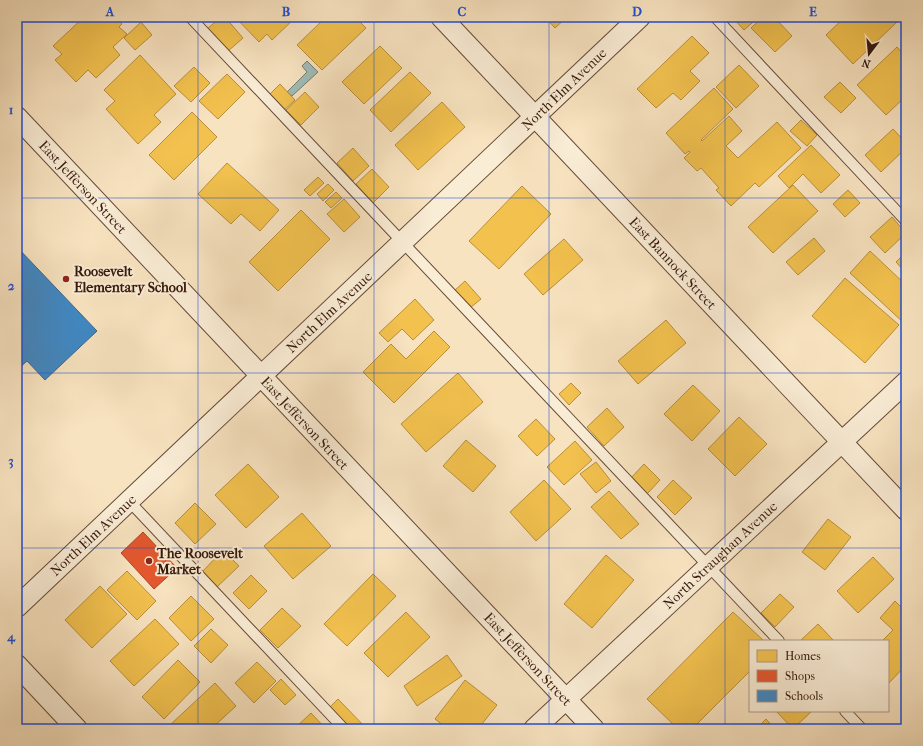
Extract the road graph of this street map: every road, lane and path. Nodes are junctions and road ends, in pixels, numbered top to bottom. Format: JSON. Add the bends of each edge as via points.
{"nodes":[{"id":1,"x":190,"y":17,"type":"edge"},
{"id":2,"x":441,"y":17,"type":"edge"},
{"id":3,"x":640,"y":17,"type":"edge"},
{"id":4,"x":715,"y":17,"type":"edge"},
{"id":5,"x":535,"y":116,"type":"junction"},
{"id":6,"x":17,"y":117,"type":"edge"},
{"id":7,"x":906,"y":221,"type":"edge"},
{"id":8,"x":402,"y":242,"type":"junction"},
{"id":9,"x":261,"y":376,"type":"junction"},
{"id":10,"x":906,"y":382,"type":"edge"},
{"id":11,"x":842,"y":442,"type":"junction"},
{"id":12,"x":129,"y":501,"type":"junction"},
{"id":13,"x":906,"y":510,"type":"edge"},
{"id":14,"x":708,"y":566,"type":"junction"},
{"id":15,"x":17,"y":607,"type":"edge"},
{"id":16,"x":778,"y":640,"type":"edge"},
{"id":17,"x":17,"y":665,"type":"edge"},
{"id":18,"x":566,"y":699,"type":"junction"},
{"id":19,"x":846,"y":712,"type":"edge"},
{"id":20,"x":77,"y":729,"type":"edge"},
{"id":21,"x":344,"y":729,"type":"edge"},
{"id":22,"x":534,"y":729,"type":"edge"},
{"id":23,"x":594,"y":729,"type":"edge"},
{"id":24,"x":862,"y":729,"type":"edge"}],
"edges":[{"from":1,"to":8,"type":"lane"},
{"from":2,"to":5,"type":"street","name":"East Bannock Street"},
{"from":3,"to":5,"type":"street","name":"North Elm Avenue"},
{"from":4,"to":7,"type":"lane"},
{"from":5,"to":8,"type":"street","name":"North Elm Avenue"},
{"from":5,"to":11,"type":"street","name":"East Bannock Street"},
{"from":6,"to":9,"type":"street","name":"East Jefferson Street"},
{"from":8,"to":9,"type":"street","name":"North Elm Avenue"},
{"from":8,"to":14,"type":"lane"},
{"from":9,"to":12,"type":"street","name":"North Elm Avenue"},
{"from":9,"to":18,"type":"street","name":"East Jefferson Street"},
{"from":10,"to":11,"type":"street","name":"North Straughan Avenue"},
{"from":11,"to":13,"type":"street","name":"East Bannock Street"},
{"from":11,"to":14,"type":"street","name":"North Straughan Avenue"},
{"from":12,"to":15,"type":"street","name":"North Elm Avenue"},
{"from":12,"to":21,"type":"lane"},
{"from":14,"to":16,"type":"lane"},
{"from":14,"to":18,"type":"street","name":"North Straughan Avenue"},
{"from":17,"to":20,"type":"street"},
{"from":18,"to":22,"type":"street","name":"North Straughan Avenue"},
{"from":18,"to":23,"type":"street","name":"East Jefferson Street"},
{"from":19,"to":24,"type":"lane"}]}
